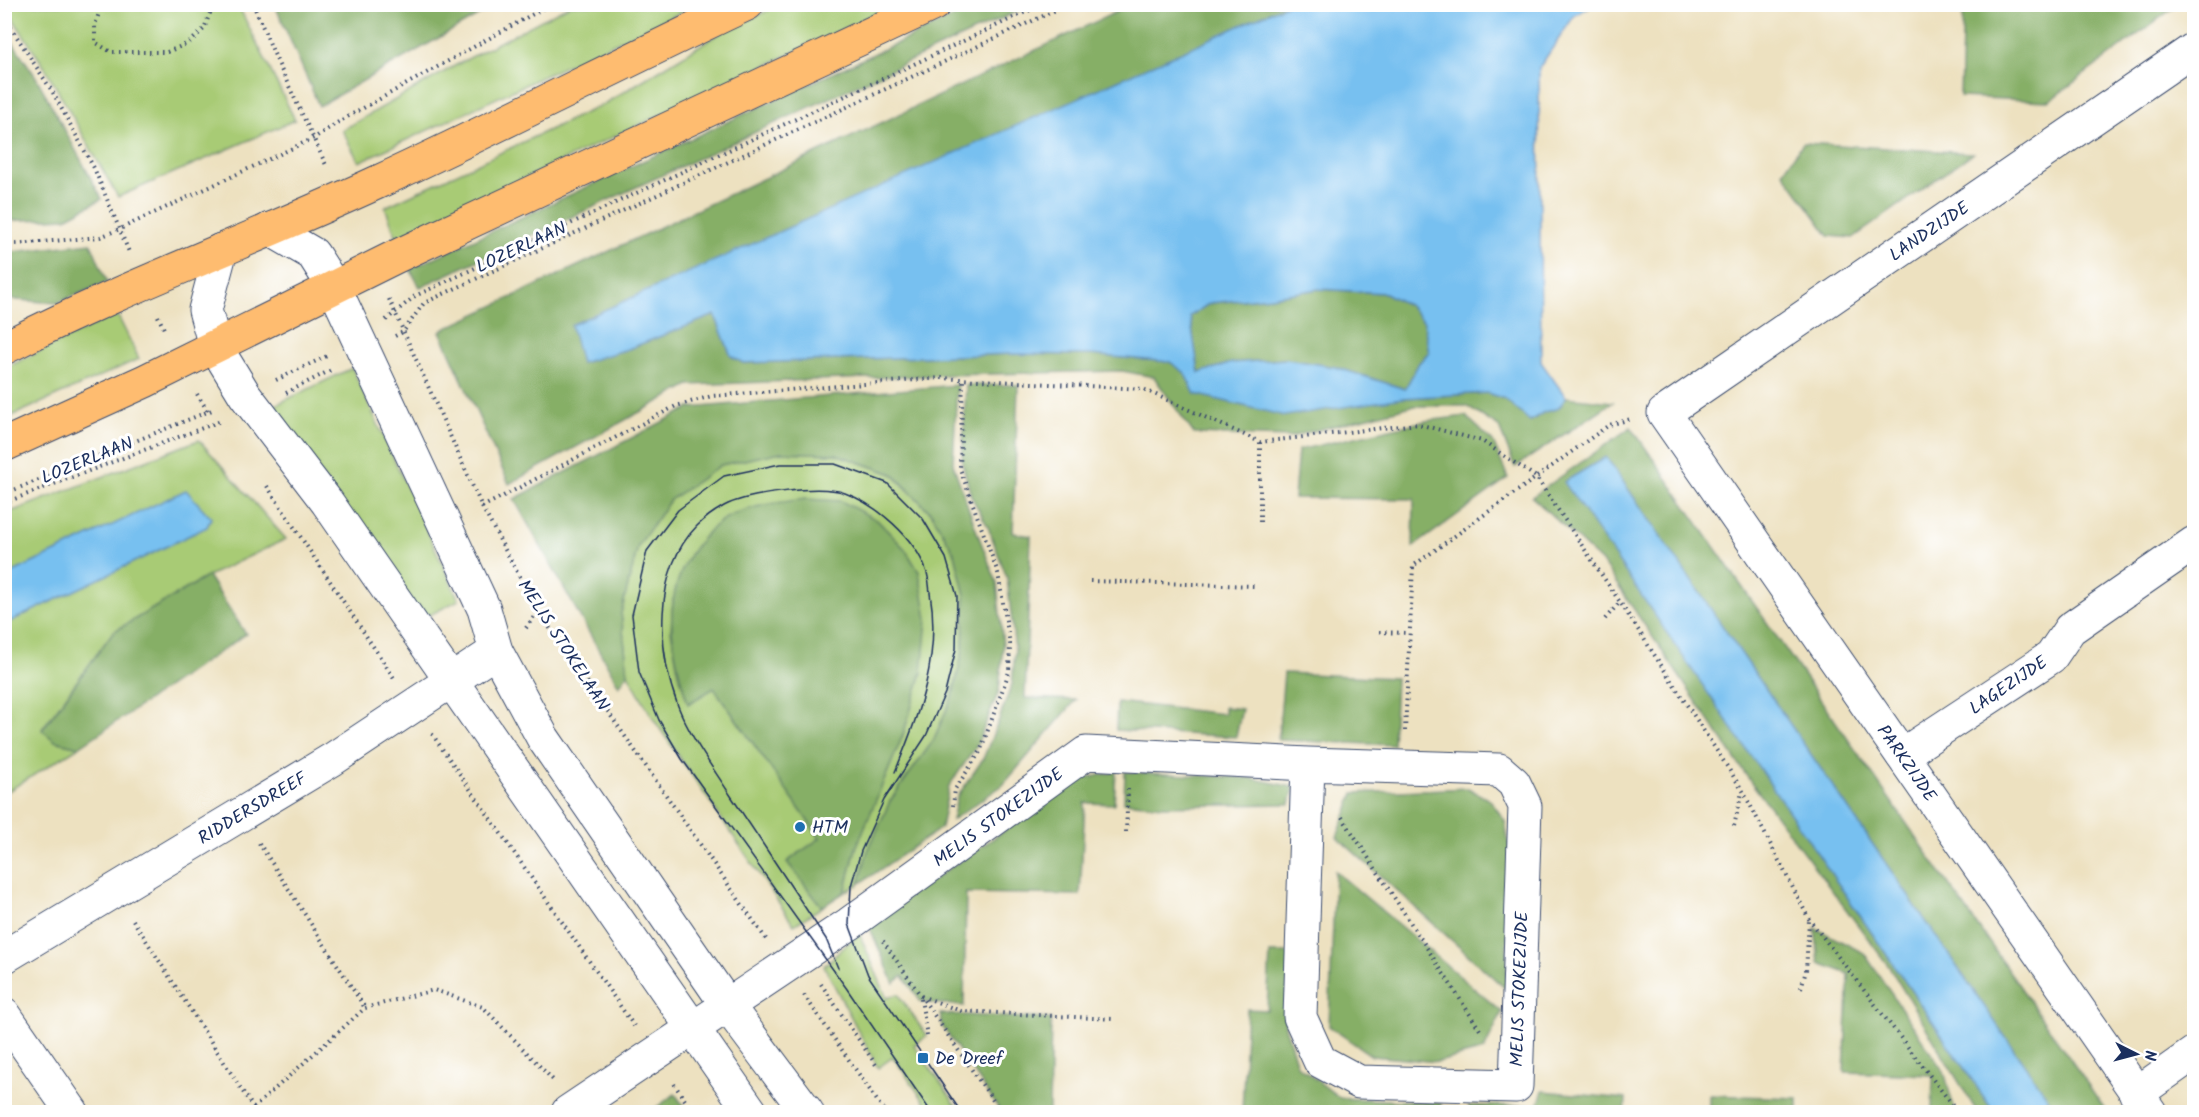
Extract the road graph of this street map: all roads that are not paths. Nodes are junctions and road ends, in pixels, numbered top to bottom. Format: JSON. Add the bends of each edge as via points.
{"nodes":[{"id":1,"x":747,"y":4,"type":"edge"},
{"id":2,"x":934,"y":4,"type":"edge"},
{"id":3,"x":2194,"y":49,"type":"edge"},
{"id":4,"x":270,"y":229,"type":"junction"},
{"id":5,"x":221,"y":250,"type":"junction"},
{"id":6,"x":334,"y":287,"type":"junction"},
{"id":7,"x":215,"y":346,"type":"junction"},
{"id":8,"x":4,"y":348,"type":"edge"},
{"id":9,"x":1664,"y":412,"type":"joint"},
{"id":10,"x":4,"y":445,"type":"edge"},
{"id":11,"x":2194,"y":543,"type":"edge"},
{"id":12,"x":496,"y":651,"type":"junction"},
{"id":13,"x":452,"y":682,"type":"junction"},
{"id":14,"x":1902,"y":755,"type":"junction"},
{"id":15,"x":1308,"y":764,"type":"junction"},
{"id":16,"x":4,"y":957,"type":"edge"},
{"id":17,"x":727,"y":1005,"type":"junction"},
{"id":18,"x":4,"y":1014,"type":"edge"},
{"id":19,"x":692,"y":1029,"type":"junction"},
{"id":20,"x":2194,"y":1053,"type":"edge"},
{"id":21,"x":2143,"y":1103,"type":"edge"},
{"id":22,"x":573,"y":1109,"type":"edge"},
{"id":23,"x":72,"y":1113,"type":"edge"},
{"id":24,"x":751,"y":1113,"type":"edge"},
{"id":25,"x":807,"y":1113,"type":"edge"}],
"edges":[{"from":1,"to":4,"type":"main road","via":[[379,182]]},
{"from":2,"to":6,"type":"main road"},
{"from":3,"to":9,"type":"street","name":"LANDZIJDE"},
{"from":4,"to":5,"type":"main road"},
{"from":4,"to":6,"type":"street","via":[[313,254]]},
{"from":5,"to":7,"type":"street","via":[[205,310]]},
{"from":5,"to":8,"type":"main road"},
{"from":6,"to":7,"type":"main road"},
{"from":6,"to":12,"type":"street","via":[[484,609]]},
{"from":7,"to":10,"type":"main road"},
{"from":7,"to":13,"type":"street","via":[[250,402],[327,502]]},
{"from":9,"to":14,"type":"street","name":"PARKZIJDE"},
{"from":11,"to":14,"type":"street","name":"LAGEZIJDE","via":[[2070,629],[2051,657]]},
{"from":12,"to":13,"type":"street","name":"RIDDERSDREEF"},
{"from":12,"to":17,"type":"street","via":[[543,738]]},
{"from":13,"to":16,"type":"street","name":"RIDDERSDREEF"},
{"from":13,"to":19,"type":"street"},
{"from":14,"to":21,"type":"street","name":"PARKZIJDE"},
{"from":15,"to":15,"type":"street","name":"MELIS STOKEZIJDE","via":[[1499,770],[1514,783],[1525,806],[1516,1086],[1359,1082],[1320,1061],[1300,1017]]},
{"from":15,"to":17,"type":"street","name":"MELIS STOKEZIJDE","via":[[1086,753],[863,914]]},
{"from":17,"to":19,"type":"street"},
{"from":17,"to":25,"type":"street"},
{"from":18,"to":23,"type":"street"},
{"from":19,"to":22,"type":"street"},
{"from":19,"to":24,"type":"street"},
{"from":20,"to":21,"type":"street"}]}
